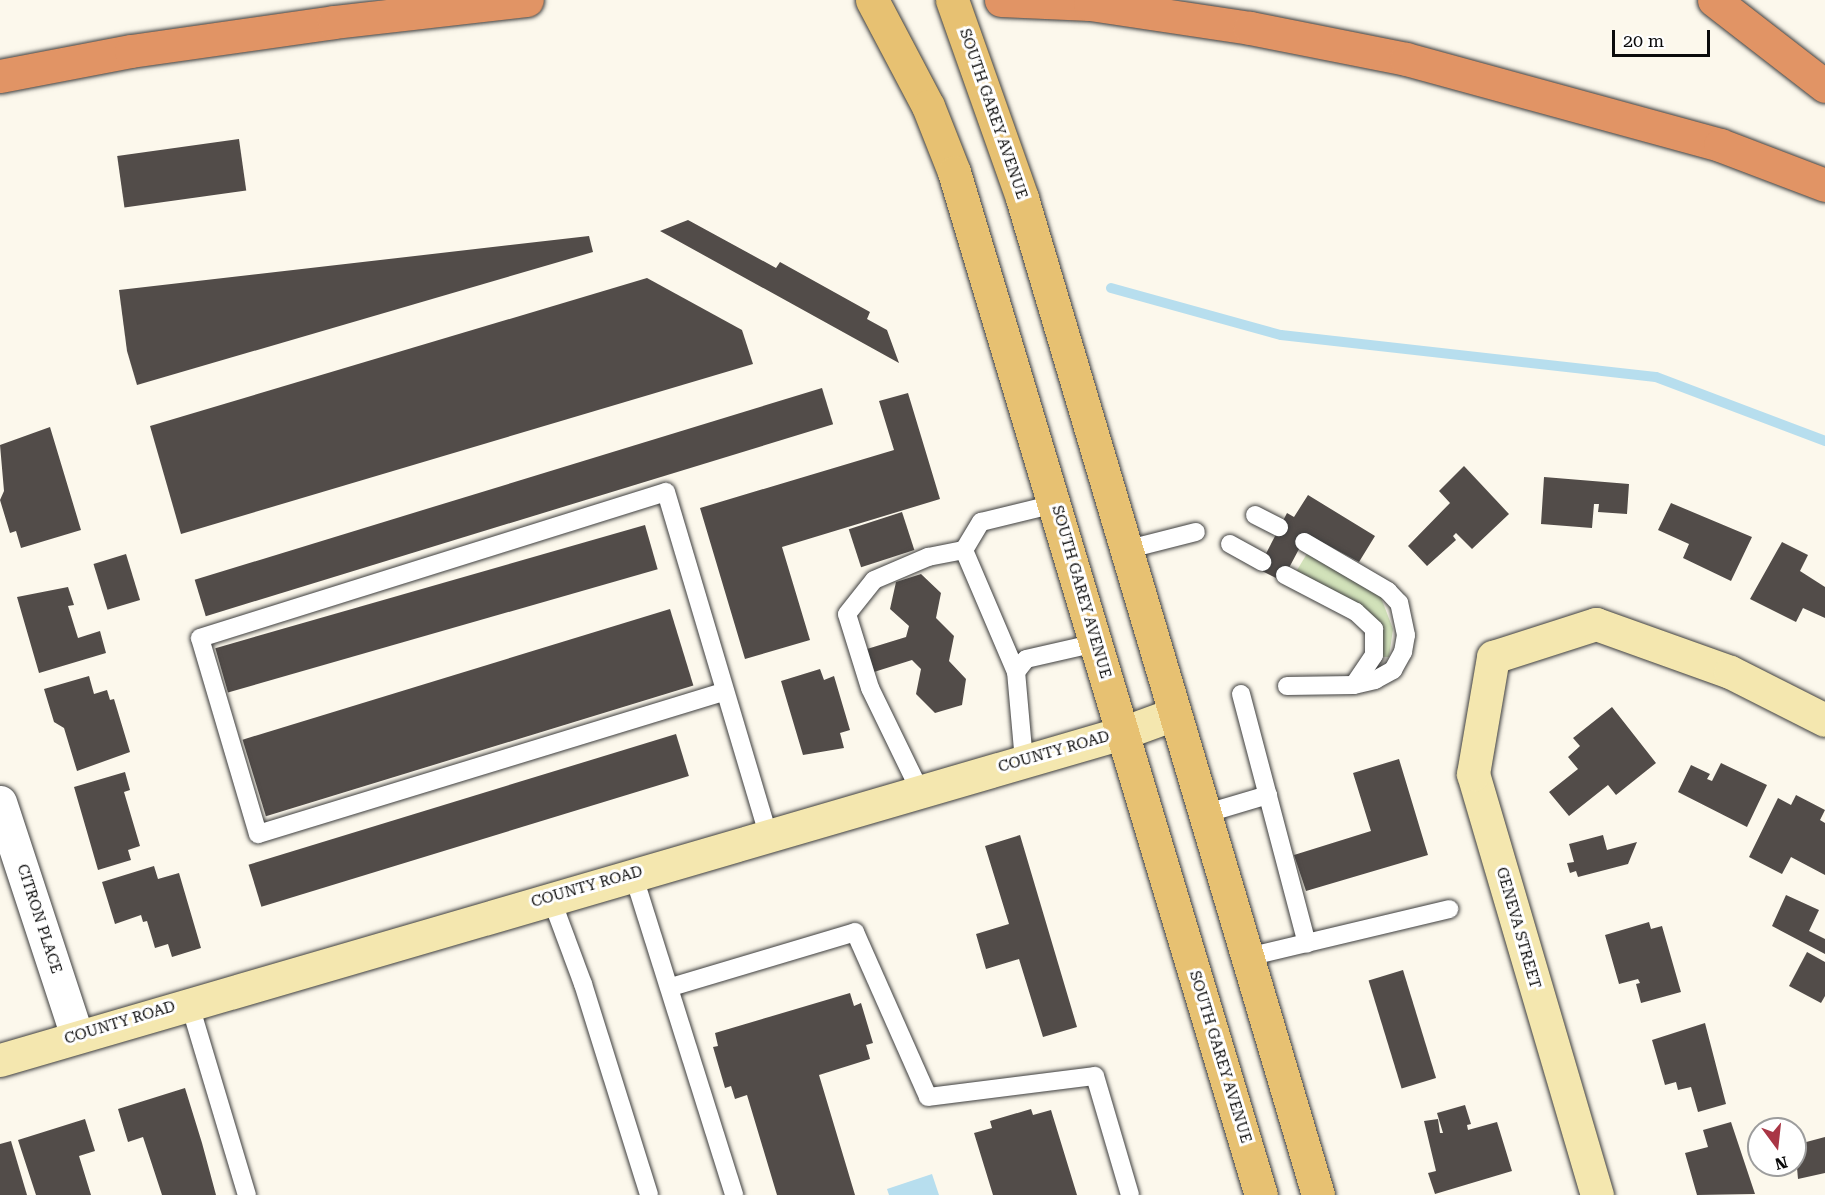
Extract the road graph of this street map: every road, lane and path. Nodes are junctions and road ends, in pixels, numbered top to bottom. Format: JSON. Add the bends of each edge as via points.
{"nodes":[{"id":1,"x":527,"y":0,"type":"edge"},
{"id":2,"x":872,"y":0,"type":"edge"},
{"id":3,"x":952,"y":0,"type":"edge"},
{"id":4,"x":1001,"y":0,"type":"edge"},
{"id":5,"x":1714,"y":0,"type":"edge"},
{"id":6,"x":0,"y":76,"type":"edge"},
{"id":7,"x":1825,"y":86,"type":"edge"},
{"id":8,"x":1825,"y":185,"type":"edge"},
{"id":9,"x":1054,"y":504,"type":"junction"},
{"id":10,"x":1255,"y":515,"type":"dead end"},
{"id":11,"x":1280,"y":527,"type":"dead end"},
{"id":12,"x":1196,"y":532,"type":"dead end"},
{"id":13,"x":1304,"y":542,"type":"dead end"},
{"id":14,"x":1230,"y":544,"type":"dead end"},
{"id":15,"x":964,"y":550,"type":"junction"},
{"id":16,"x":1125,"y":550,"type":"junction"},
{"id":17,"x":1262,"y":562,"type":"dead end"},
{"id":18,"x":1284,"y":575,"type":"dead end"},
{"id":19,"x":1095,"y":643,"type":"junction"},
{"id":20,"x":1017,"y":672,"type":"junction"},
{"id":21,"x":1354,"y":685,"type":"junction"},
{"id":22,"x":1287,"y":686,"type":"dead end"},
{"id":23,"x":723,"y":692,"type":"junction"},
{"id":24,"x":1241,"y":694,"type":"dead end"},
{"id":25,"x":1174,"y":714,"type":"junction"},
{"id":26,"x":1825,"y":720,"type":"edge"},
{"id":27,"x":1122,"y":733,"type":"junction"},
{"id":28,"x":1024,"y":761,"type":"junction"},
{"id":29,"x":920,"y":791,"type":"junction"},
{"id":30,"x":1268,"y":795,"type":"junction"},
{"id":31,"x":0,"y":802,"type":"edge"},
{"id":32,"x":1204,"y":814,"type":"junction"},
{"id":33,"x":768,"y":835,"type":"junction"},
{"id":34,"x":633,"y":874,"type":"junction"},
{"id":35,"x":551,"y":898,"type":"junction"},
{"id":36,"x":1449,"y":909,"type":"dead end"},
{"id":37,"x":1307,"y":943,"type":"junction"},
{"id":38,"x":1248,"y":957,"type":"junction"},
{"id":39,"x":671,"y":987,"type":"junction"},
{"id":40,"x":189,"y":1002,"type":"junction"},
{"id":41,"x":77,"y":1036,"type":"junction"},
{"id":42,"x":0,"y":1060,"type":"edge"},
{"id":43,"x":247,"y":1195,"type":"edge"},
{"id":44,"x":649,"y":1195,"type":"edge"},
{"id":45,"x":734,"y":1195,"type":"edge"},
{"id":46,"x":1130,"y":1195,"type":"edge"},
{"id":47,"x":1261,"y":1195,"type":"edge"},
{"id":48,"x":1318,"y":1195,"type":"edge"},
{"id":49,"x":1598,"y":1195,"type":"edge"}],
"edges":[{"from":1,"to":6,"type":"highway","via":[[131,51]]},
{"from":2,"to":9,"type":"main road","name":"SOUTH GAREY AVENUE","via":[[928,106],[954,172]]},
{"from":3,"to":16,"type":"main road","name":"SOUTH GAREY AVENUE","via":[[1022,198]]},
{"from":4,"to":8,"type":"highway","via":[[1090,4],[1250,28],[1406,59],[1720,145]]},
{"from":5,"to":7,"type":"highway"},
{"from":9,"to":15,"type":"lane","via":[[981,522]]},
{"from":9,"to":19,"type":"main road","name":"SOUTH GAREY AVENUE"},
{"from":10,"to":11,"type":"lane"},
{"from":12,"to":16,"type":"lane"},
{"from":13,"to":21,"type":"lane","via":[[1376,582],[1399,603],[1406,635],[1399,661],[1393,670],[1375,680]]},
{"from":14,"to":17,"type":"lane"},
{"from":15,"to":20,"type":"lane"},
{"from":15,"to":29,"type":"lane","via":[[928,557],[874,580],[848,614],[870,688]]},
{"from":16,"to":25,"type":"main road","name":"SOUTH GAREY AVENUE"},
{"from":18,"to":21,"type":"lane","via":[[1356,612],[1374,629],[1374,655]]},
{"from":19,"to":20,"type":"lane","via":[[1026,659]]},
{"from":19,"to":27,"type":"main road","name":"SOUTH GAREY AVENUE"},
{"from":20,"to":28,"type":"lane"},
{"from":21,"to":22,"type":"lane"},
{"from":23,"to":23,"type":"lane","via":[[666,492],[200,638],[258,834]]},
{"from":23,"to":33,"type":"lane"},
{"from":24,"to":30,"type":"lane"},
{"from":25,"to":27,"type":"street","name":"COUNTY ROAD"},
{"from":25,"to":32,"type":"main road","name":"SOUTH GAREY AVENUE"},
{"from":26,"to":49,"type":"street","name":"GENEVA STREET","via":[[1730,672],[1596,624],[1493,657],[1473,774]]},
{"from":27,"to":28,"type":"street","name":"COUNTY ROAD"},
{"from":27,"to":47,"type":"main road","name":"SOUTH GAREY AVENUE"},
{"from":28,"to":29,"type":"street","name":"COUNTY ROAD"},
{"from":29,"to":33,"type":"street","name":"COUNTY ROAD"},
{"from":30,"to":32,"type":"lane"},
{"from":30,"to":37,"type":"lane"},
{"from":31,"to":41,"type":"street","name":"CITRON PLACE"},
{"from":32,"to":38,"type":"main road","name":"SOUTH GAREY AVENUE"},
{"from":33,"to":34,"type":"street","name":"COUNTY ROAD"},
{"from":34,"to":35,"type":"street","name":"COUNTY ROAD"},
{"from":34,"to":39,"type":"lane"},
{"from":35,"to":40,"type":"street","name":"COUNTY ROAD"},
{"from":35,"to":44,"type":"lane","via":[[583,984]]},
{"from":36,"to":37,"type":"lane"},
{"from":37,"to":38,"type":"lane"},
{"from":38,"to":48,"type":"main road","name":"SOUTH GAREY AVENUE"},
{"from":39,"to":45,"type":"lane"},
{"from":39,"to":46,"type":"lane","via":[[855,932],[928,1097],[1095,1076]]},
{"from":40,"to":41,"type":"street","name":"COUNTY ROAD"},
{"from":40,"to":43,"type":"lane"},
{"from":41,"to":42,"type":"street","name":"COUNTY ROAD"}]}
